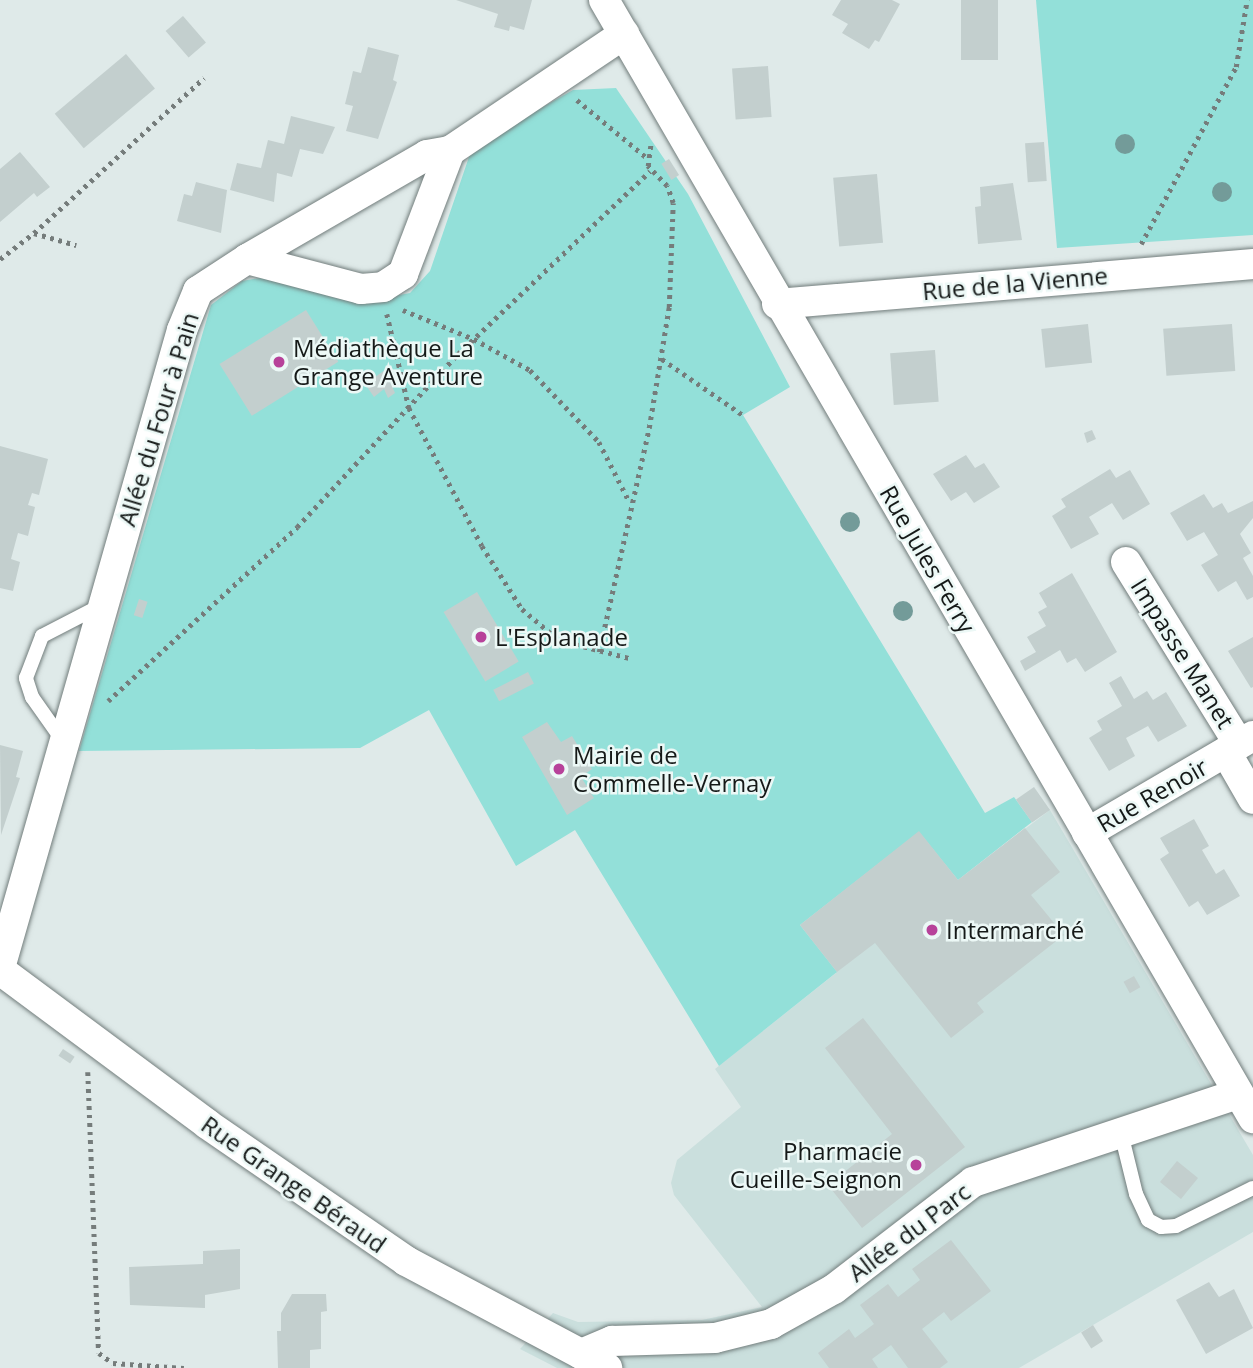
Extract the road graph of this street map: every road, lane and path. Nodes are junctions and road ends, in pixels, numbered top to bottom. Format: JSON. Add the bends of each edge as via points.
{"nodes":[{"id":1,"x":604,"y":0,"type":"edge"},
{"id":2,"x":1247,"y":0,"type":"edge"},
{"id":3,"x":624,"y":34,"type":"junction"},
{"id":4,"x":204,"y":78,"type":"dead end"},
{"id":5,"x":552,"y":79,"type":"junction"},
{"id":6,"x":669,"y":109,"type":"junction"},
{"id":7,"x":450,"y":151,"type":"junction"},
{"id":8,"x":646,"y":157,"type":"junction"},
{"id":9,"x":650,"y":171,"type":"junction"},
{"id":10,"x":34,"y":233,"type":"junction"},
{"id":11,"x":76,"y":245,"type":"dead end"},
{"id":12,"x":0,"y":259,"type":"edge"},
{"id":13,"x":247,"y":259,"type":"junction"},
{"id":14,"x":1253,"y":264,"type":"edge"},
{"id":15,"x":1125,"y":273,"type":"junction"},
{"id":16,"x":384,"y":303,"type":"dead end"},
{"id":17,"x":777,"y":304,"type":"junction"},
{"id":18,"x":397,"y":308,"type":"dead end"},
{"id":19,"x":474,"y":339,"type":"junction"},
{"id":20,"x":662,"y":359,"type":"junction"},
{"id":21,"x":409,"y":408,"type":"junction"},
{"id":22,"x":743,"y":415,"type":"dead end"},
{"id":23,"x":629,"y":502,"type":"junction"},
{"id":24,"x":1126,"y":562,"type":"dead end"},
{"id":25,"x":103,"y":604,"type":"junction"},
{"id":26,"x":599,"y":652,"type":"junction"},
{"id":27,"x":633,"y":659,"type":"dead end"},
{"id":28,"x":104,"y":705,"type":"dead end"},
{"id":29,"x":64,"y":742,"type":"junction"},
{"id":30,"x":1239,"y":744,"type":"edge"},
{"id":31,"x":1253,"y":799,"type":"edge"},
{"id":32,"x":1087,"y":833,"type":"junction"},
{"id":33,"x":0,"y":969,"type":"edge"},
{"id":34,"x":87,"y":1035,"type":"junction"},
{"id":35,"x":1245,"y":1106,"type":"edge"},
{"id":36,"x":1121,"y":1133,"type":"junction"},
{"id":37,"x":1253,"y":1188,"type":"edge"},
{"id":38,"x":594,"y":1361,"type":"edge"},
{"id":39,"x":184,"y":1368,"type":"edge"}],
"edges":[{"from":1,"to":3,"type":"street","name":"Rue Jules Ferry"},
{"from":2,"to":15,"type":"path","via":[[1236,67]]},
{"from":3,"to":5,"type":"street"},
{"from":3,"to":6,"type":"street","name":"Rue Jules Ferry"},
{"from":4,"to":10,"type":"path"},
{"from":5,"to":7,"type":"street"},
{"from":5,"to":8,"type":"path"},
{"from":6,"to":8,"type":"path","via":[[646,124],[653,139]]},
{"from":6,"to":17,"type":"street","name":"Rue Jules Ferry"},
{"from":7,"to":13,"type":"street","name":"Allée du Four à Pain","via":[[427,155]]},
{"from":7,"to":13,"type":"street","via":[[403,274],[383,287],[361,289]]},
{"from":8,"to":9,"type":"path"},
{"from":9,"to":19,"type":"path"},
{"from":9,"to":20,"type":"path","via":[[667,186],[673,203]]},
{"from":10,"to":11,"type":"path"},
{"from":10,"to":12,"type":"path"},
{"from":13,"to":25,"type":"street","name":"Allée du Four à Pain","via":[[198,290],[182,330]]},
{"from":14,"to":15,"type":"street","name":"Rue de la Vienne"},
{"from":15,"to":17,"type":"street","name":"Rue de la Vienne"},
{"from":16,"to":21,"type":"path"},
{"from":17,"to":32,"type":"street","name":"Rue Jules Ferry"},
{"from":18,"to":19,"type":"path"},
{"from":19,"to":21,"type":"path"},
{"from":19,"to":23,"type":"path","via":[[530,370],[564,401],[599,442]]},
{"from":20,"to":22,"type":"path"},
{"from":20,"to":23,"type":"path"},
{"from":21,"to":26,"type":"path","via":[[482,546],[522,610],[559,640]]},
{"from":21,"to":28,"type":"path","via":[[297,527]]},
{"from":23,"to":26,"type":"path"},
{"from":24,"to":30,"type":"street","name":"Impasse Manet"},
{"from":25,"to":29,"type":"street","name":"Allée du Four à Pain"},
{"from":25,"to":29,"type":"lane","via":[[42,636],[29,671],[32,697]]},
{"from":26,"to":27,"type":"path"},
{"from":29,"to":33,"type":"street","name":"Allée du Four à Pain"},
{"from":30,"to":31,"type":"street","name":"Impasse Manet"},
{"from":30,"to":32,"type":"street","name":"Rue Renoir"},
{"from":32,"to":35,"type":"street","name":"Rue Jules Ferry"},
{"from":33,"to":34,"type":"street","name":"Rue Grange Béraud"},
{"from":34,"to":38,"type":"street","name":"Rue Grange Béraud","via":[[207,1125],[406,1261]]},
{"from":34,"to":39,"type":"path","via":[[99,1353],[113,1363]]},
{"from":35,"to":36,"type":"street","name":"Allée du Parc"},
{"from":36,"to":37,"type":"lane","via":[[1136,1194],[1148,1220],[1161,1227],[1176,1226]]},
{"from":36,"to":38,"type":"street","name":"Allée du Parc","via":[[973,1182],[834,1289],[771,1324],[715,1338],[612,1341]]}]}
